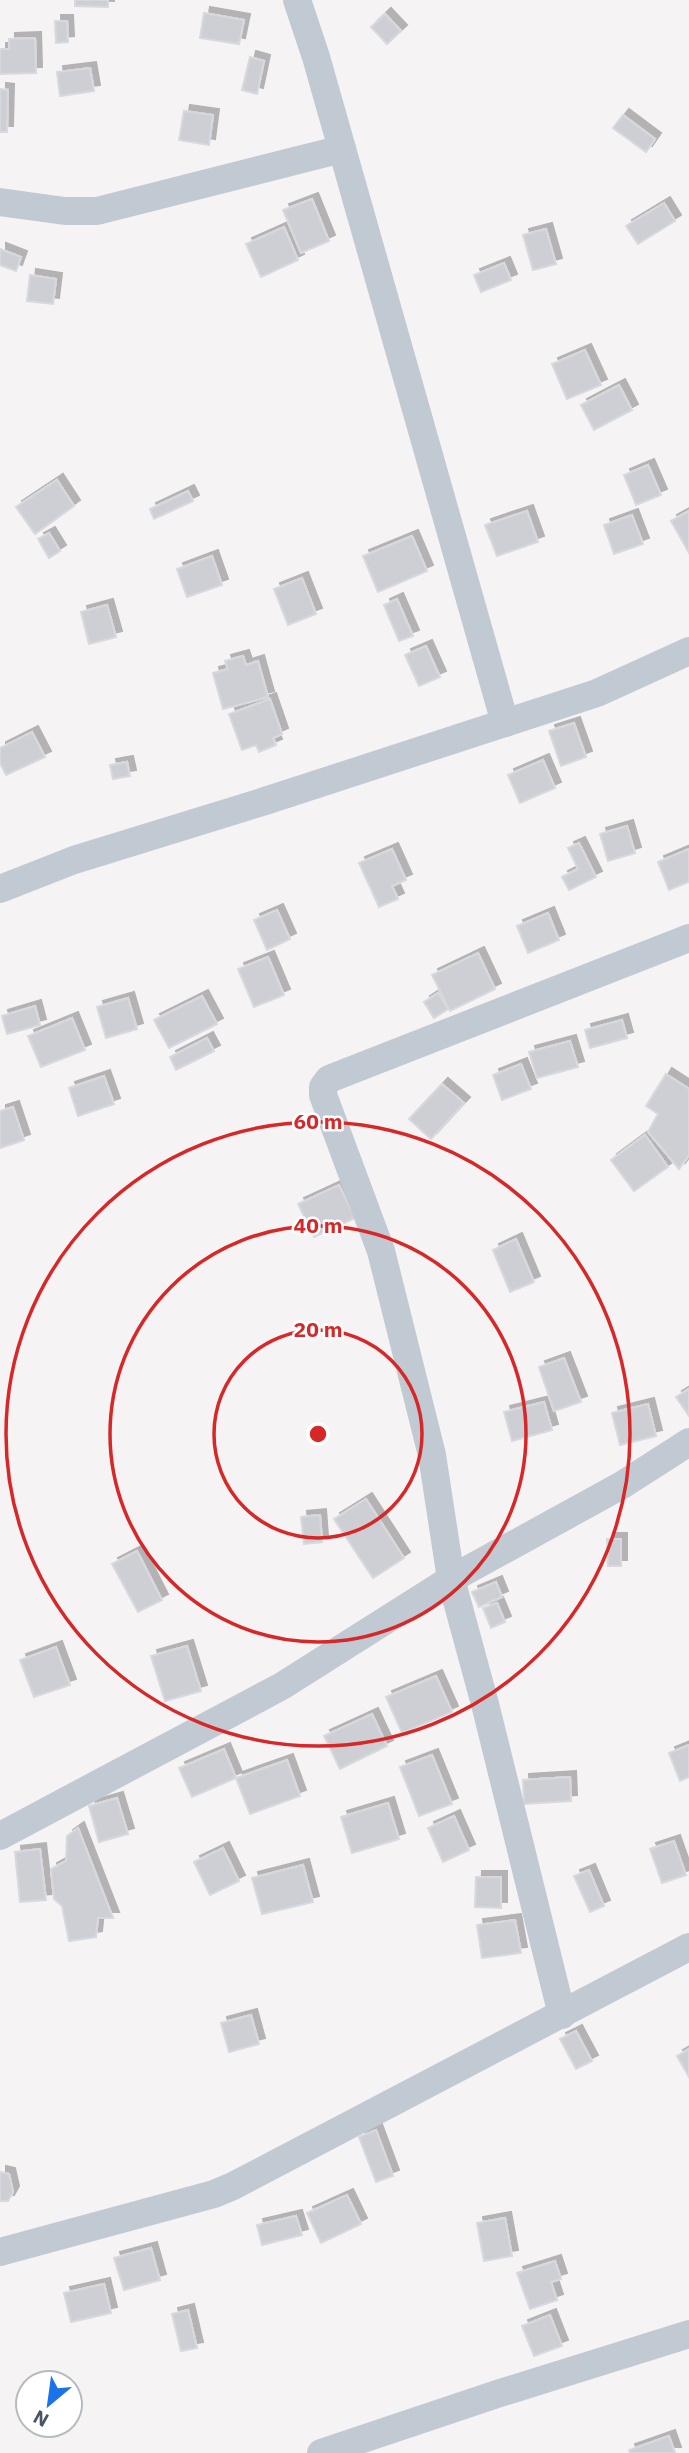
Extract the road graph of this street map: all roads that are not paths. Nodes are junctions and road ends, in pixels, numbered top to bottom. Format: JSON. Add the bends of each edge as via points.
{"nodes":[{"id":1,"x":297,"y":0,"type":"edge"},
{"id":2,"x":342,"y":149,"type":"junction"},
{"id":3,"x":0,"y":202,"type":"edge"},
{"id":4,"x":689,"y":651,"type":"edge"},
{"id":5,"x":505,"y":723,"type":"junction"},
{"id":6,"x":0,"y":889,"type":"edge"},
{"id":7,"x":689,"y":938,"type":"edge"},
{"id":8,"x":689,"y":1442,"type":"edge"},
{"id":9,"x":451,"y":1579,"type":"junction"},
{"id":10,"x":0,"y":1836,"type":"edge"},
{"id":11,"x":689,"y":1947,"type":"edge"},
{"id":12,"x":562,"y":2015,"type":"junction"},
{"id":13,"x":0,"y":2252,"type":"edge"},
{"id":14,"x":689,"y":2334,"type":"edge"},
{"id":15,"x":321,"y":2453,"type":"edge"}],
"edges":[{"from":1,"to":2,"type":"street"},
{"from":2,"to":3,"type":"street","via":[[97,211]]},
{"from":2,"to":5,"type":"street"},
{"from":4,"to":5,"type":"street","via":[[597,693]]},
{"from":5,"to":6,"type":"street","via":[[74,860]]},
{"from":7,"to":9,"type":"street","via":[[329,1079],[324,1087],[323,1095],[381,1251],[432,1455]]},
{"from":8,"to":9,"type":"street","via":[[622,1485]]},
{"from":9,"to":10,"type":"street","via":[[282,1686]]},
{"from":9,"to":12,"type":"street"},
{"from":11,"to":12,"type":"street"},
{"from":12,"to":13,"type":"street","via":[[233,2186]]},
{"from":14,"to":15,"type":"street"}]}
